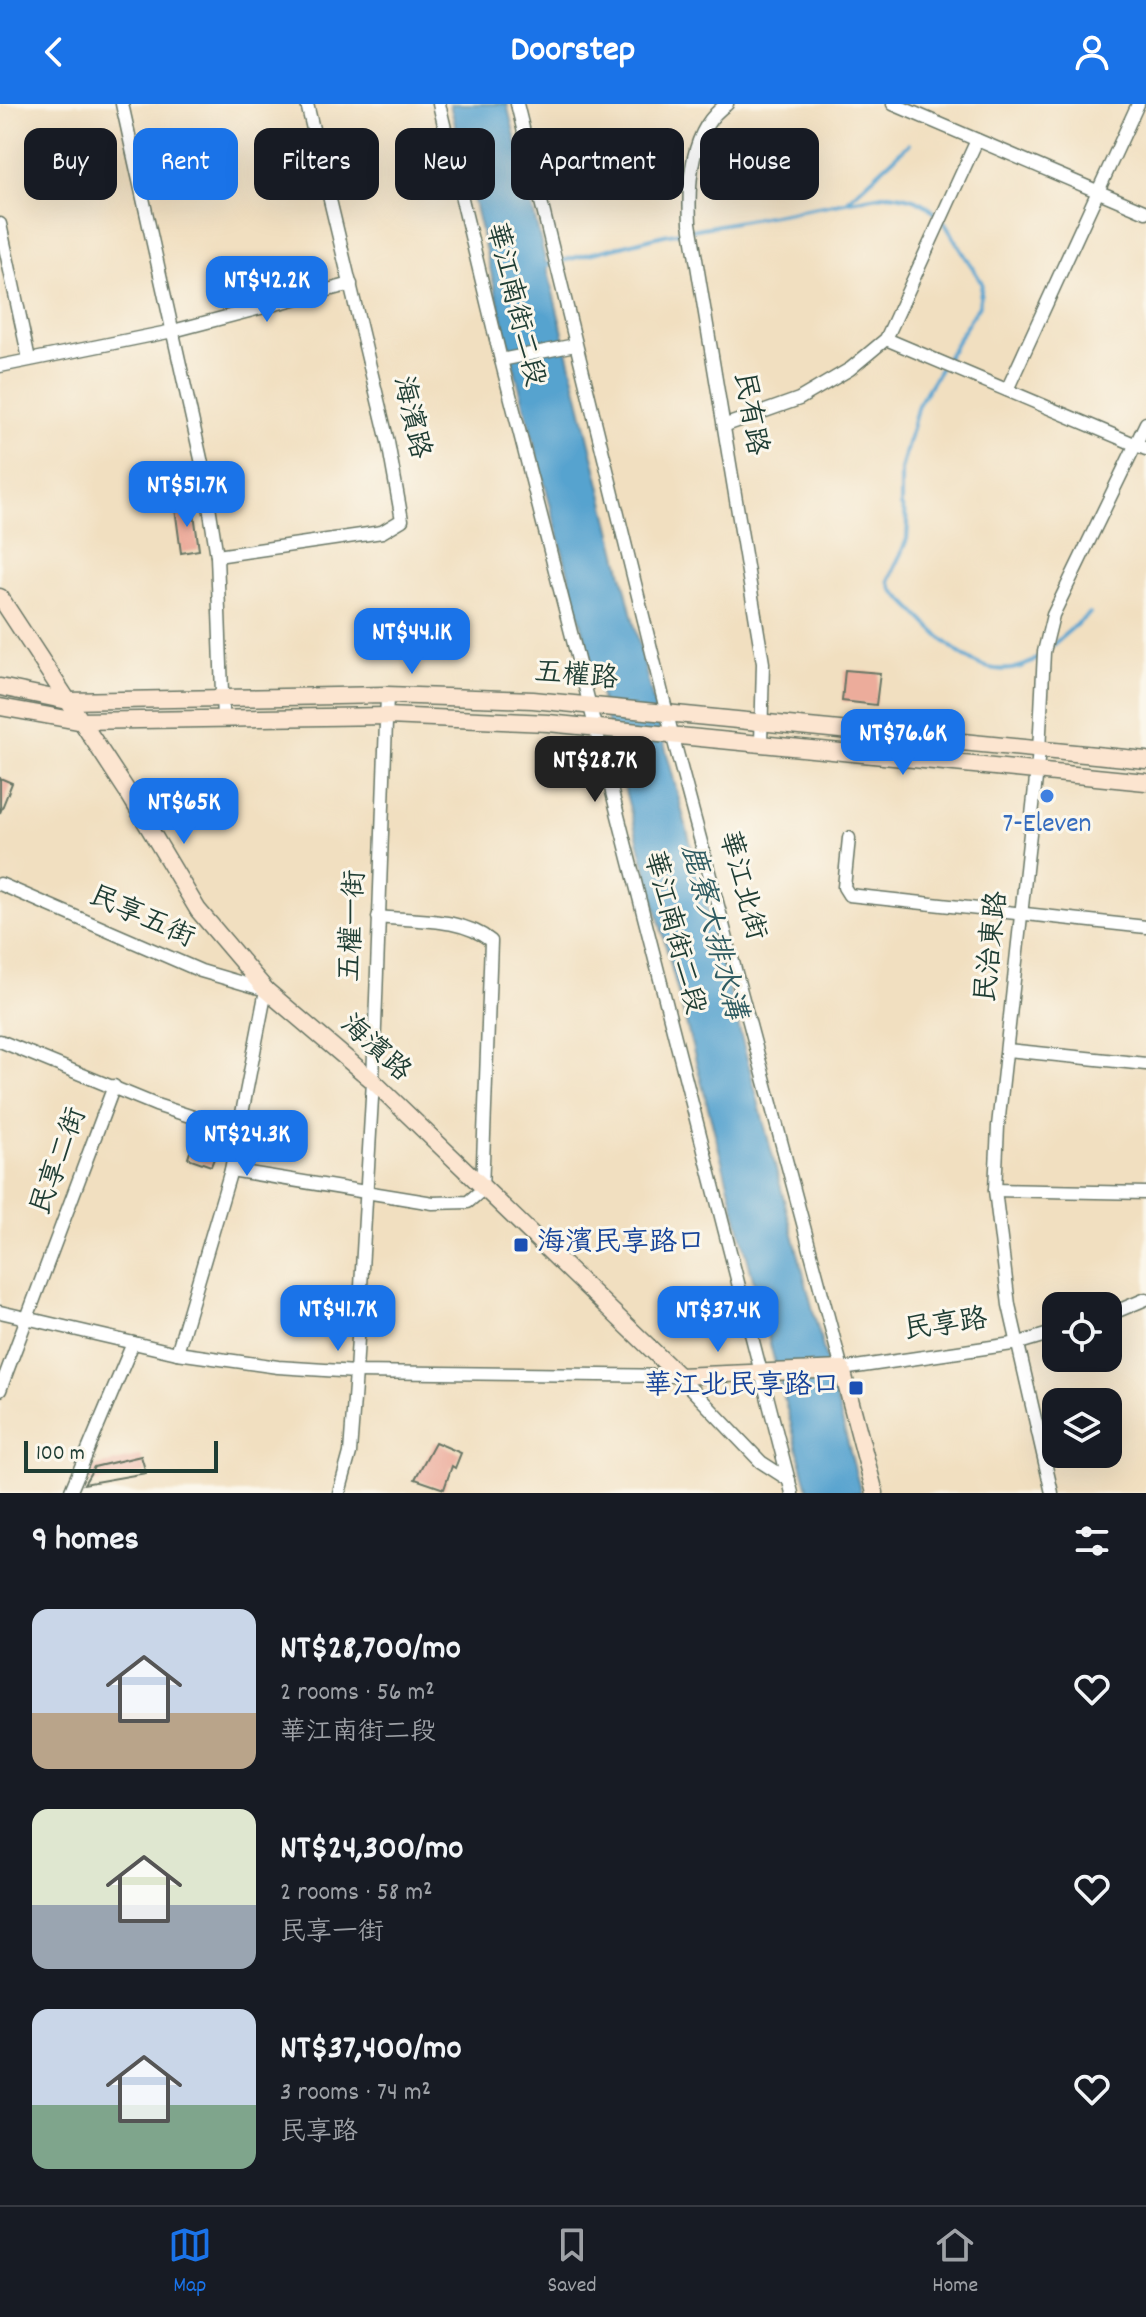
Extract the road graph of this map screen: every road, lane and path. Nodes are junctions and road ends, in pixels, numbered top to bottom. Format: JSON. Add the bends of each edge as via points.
{"nodes":[{"id":1,"x":122,"y":104,"type":"edge"},
{"id":2,"x":307,"y":104,"type":"edge"},
{"id":3,"x":439,"y":104,"type":"edge"},
{"id":4,"x":517,"y":104,"type":"edge"},
{"id":5,"x":727,"y":104,"type":"edge"},
{"id":6,"x":893,"y":104,"type":"edge"},
{"id":7,"x":1138,"y":104,"type":"edge"},
{"id":8,"x":712,"y":108,"type":"edge"},
{"id":9,"x":977,"y":140,"type":"junction"},
{"id":10,"x":1099,"y":193,"type":"junction"},
{"id":11,"x":1146,"y":212,"type":"edge"},
{"id":12,"x":0,"y":224,"type":"edge"},
{"id":13,"x":351,"y":284,"type":"junction"},
{"id":14,"x":173,"y":331,"type":"junction"},
{"id":15,"x":886,"y":339,"type":"junction"},
{"id":16,"x":573,"y":346,"type":"junction"},
{"id":17,"x":29,"y":359,"type":"junction"},
{"id":18,"x":505,"y":360,"type":"junction"},
{"id":19,"x":0,"y":366,"type":"edge"},
{"id":20,"x":1007,"y":390,"type":"junction"},
{"id":21,"x":1146,"y":423,"type":"edge"},
{"id":22,"x":726,"y":425,"type":"junction"},
{"id":23,"x":1141,"y":447,"type":"edge"},
{"id":24,"x":217,"y":556,"type":"junction"},
{"id":25,"x":0,"y":597,"type":"edge"},
{"id":26,"x":0,"y":687,"type":"edge"},
{"id":27,"x":387,"y":695,"type":"junction"},
{"id":28,"x":223,"y":697,"type":"junction"},
{"id":29,"x":68,"y":701,"type":"junction"},
{"id":30,"x":595,"y":705,"type":"junction"},
{"id":31,"x":0,"y":707,"type":"edge"},
{"id":32,"x":664,"y":712,"type":"junction"},
{"id":33,"x":387,"y":716,"type":"junction"},
{"id":34,"x":223,"y":720,"type":"junction"},
{"id":35,"x":78,"y":721,"type":"junction"},
{"id":36,"x":760,"y":722,"type":"junction"},
{"id":37,"x":600,"y":727,"type":"junction"},
{"id":38,"x":668,"y":734,"type":"junction"},
{"id":39,"x":761,"y":743,"type":"junction"},
{"id":40,"x":1039,"y":751,"type":"junction"},
{"id":41,"x":1146,"y":760,"type":"edge"},
{"id":42,"x":1036,"y":771,"type":"junction"},
{"id":43,"x":1146,"y":782,"type":"edge"},
{"id":44,"x":849,"y":838,"type":"dead end"},
{"id":45,"x":0,"y":884,"type":"edge"},
{"id":46,"x":1021,"y":915,"type":"junction"},
{"id":47,"x":378,"y":917,"type":"junction"},
{"id":48,"x":1146,"y":927,"type":"edge"},
{"id":49,"x":266,"y":990,"type":"junction"},
{"id":50,"x":0,"y":1041,"type":"edge"},
{"id":51,"x":1007,"y":1050,"type":"junction"},
{"id":52,"x":1146,"y":1064,"type":"edge"},
{"id":53,"x":373,"y":1081,"type":"junction"},
{"id":54,"x":114,"y":1086,"type":"junction"},
{"id":55,"x":239,"y":1132,"type":"junction"},
{"id":56,"x":231,"y":1170,"type":"junction"},
{"id":57,"x":482,"y":1190,"type":"junction"},
{"id":58,"x":995,"y":1190,"type":"junction"},
{"id":59,"x":1146,"y":1193,"type":"edge"},
{"id":60,"x":364,"y":1194,"type":"junction"},
{"id":61,"x":1146,"y":1299,"type":"edge"},
{"id":62,"x":1122,"y":1309,"type":"edge"},
{"id":63,"x":0,"y":1312,"type":"edge"},
{"id":64,"x":29,"y":1319,"type":"junction"},
{"id":65,"x":1042,"y":1336,"type":"edge"},
{"id":66,"x":133,"y":1343,"type":"junction"},
{"id":67,"x":1019,"y":1343,"type":"junction"},
{"id":68,"x":177,"y":1353,"type":"junction"},
{"id":69,"x":842,"y":1369,"type":"junction"},
{"id":70,"x":356,"y":1372,"type":"junction"},
{"id":71,"x":759,"y":1373,"type":"junction"},
{"id":72,"x":679,"y":1376,"type":"junction"},
{"id":73,"x":0,"y":1390,"type":"edge"},
{"id":74,"x":791,"y":1487,"type":"edge"},
{"id":75,"x":70,"y":1493,"type":"edge"},
{"id":76,"x":339,"y":1493,"type":"edge"},
{"id":77,"x":875,"y":1493,"type":"edge"},
{"id":78,"x":1052,"y":1493,"type":"edge"}],
"edges":[{"from":1,"to":14,"type":"street"},
{"from":2,"to":13,"type":"street","name":"海濱路"},
{"from":3,"to":18,"type":"street","name":"華江南街二段"},
{"from":4,"to":16,"type":"street","name":"華江北街"},
{"from":5,"to":8,"type":"street","name":"民有路"},
{"from":6,"to":9,"type":"street"},
{"from":7,"to":10,"type":"street"},
{"from":8,"to":22,"type":"street","name":"民有路","via":[[695,151],[688,191]]},
{"from":9,"to":10,"type":"street"},
{"from":9,"to":15,"type":"street"},
{"from":10,"to":11,"type":"street"},
{"from":10,"to":20,"type":"street"},
{"from":12,"to":17,"type":"street"},
{"from":13,"to":14,"type":"street"},
{"from":13,"to":24,"type":"street","name":"海濱路","via":[[402,520],[382,532]]},
{"from":14,"to":17,"type":"street"},
{"from":14,"to":24,"type":"street"},
{"from":15,"to":20,"type":"street"},
{"from":15,"to":22,"type":"street","via":[[850,369],[799,399]]},
{"from":16,"to":18,"type":"street"},
{"from":16,"to":32,"type":"street","name":"華江北街"},
{"from":17,"to":19,"type":"street"},
{"from":18,"to":30,"type":"street","name":"華江南街二段"},
{"from":20,"to":23,"type":"street"},
{"from":21,"to":23,"type":"street","name":"民治東路"},
{"from":22,"to":36,"type":"street","name":"民有路","via":[[763,663]]},
{"from":23,"to":40,"type":"street","name":"民治東路","via":[[1053,615],[1044,652]]},
{"from":24,"to":28,"type":"street"},
{"from":25,"to":29,"type":"street","name":"海濱路"},
{"from":26,"to":29,"type":"street","name":"五權路"},
{"from":27,"to":28,"type":"street","name":"五權路"},
{"from":27,"to":30,"type":"street","name":"五權路"},
{"from":27,"to":33,"type":"street","name":"五權一街"},
{"from":28,"to":29,"type":"street","name":"五權路"},
{"from":28,"to":34,"type":"street"},
{"from":29,"to":35,"type":"street","name":"海濱路"},
{"from":30,"to":32,"type":"street","name":"五權路"},
{"from":30,"to":37,"type":"street","name":"華江南街二段"},
{"from":31,"to":35,"type":"street","name":"五權路"},
{"from":32,"to":36,"type":"street","name":"五權路"},
{"from":32,"to":38,"type":"street","name":"華江北街"},
{"from":33,"to":34,"type":"street","name":"五權路"},
{"from":33,"to":37,"type":"street","name":"五權路"},
{"from":33,"to":47,"type":"street","name":"五權一街"},
{"from":34,"to":35,"type":"street","name":"五權路"},
{"from":35,"to":49,"type":"street","name":"海濱路","via":[[198,910]]},
{"from":36,"to":39,"type":"street","name":"民有路"},
{"from":36,"to":40,"type":"street","name":"五權路"},
{"from":37,"to":38,"type":"street","name":"五權路"},
{"from":37,"to":71,"type":"street","name":"華江南街二段"},
{"from":38,"to":39,"type":"street","name":"五權路"},
{"from":38,"to":69,"type":"street","name":"華江北街"},
{"from":39,"to":42,"type":"street","name":"五權路"},
{"from":40,"to":41,"type":"street","name":"五權路"},
{"from":40,"to":42,"type":"street","name":"民治東路"},
{"from":42,"to":43,"type":"street","name":"五權路"},
{"from":42,"to":46,"type":"street","name":"民治東路"},
{"from":44,"to":46,"type":"street","via":[[844,887],[849,895]]},
{"from":45,"to":49,"type":"street","name":"民享五街","via":[[201,971]]},
{"from":46,"to":48,"type":"street"},
{"from":46,"to":51,"type":"street","name":"民治東路"},
{"from":47,"to":53,"type":"street","name":"五權一街"},
{"from":47,"to":57,"type":"street","via":[[462,925],[491,941]]},
{"from":49,"to":53,"type":"street","name":"海濱路"},
{"from":49,"to":55,"type":"street"},
{"from":50,"to":54,"type":"street"},
{"from":51,"to":52,"type":"street"},
{"from":51,"to":58,"type":"street","name":"民治東路"},
{"from":53,"to":57,"type":"street","name":"海濱路"},
{"from":53,"to":60,"type":"street","name":"五權一街"},
{"from":54,"to":55,"type":"street"},
{"from":54,"to":64,"type":"street","name":"民享二街"},
{"from":55,"to":56,"type":"street"},
{"from":56,"to":60,"type":"street"},
{"from":56,"to":68,"type":"street"},
{"from":57,"to":60,"type":"street","via":[[456,1204]]},
{"from":57,"to":72,"type":"street","name":"海濱路"},
{"from":58,"to":59,"type":"street"},
{"from":58,"to":67,"type":"street","name":"民治東路"},
{"from":60,"to":70,"type":"street","name":"五權一街"},
{"from":61,"to":62,"type":"street"},
{"from":63,"to":64,"type":"street"},
{"from":64,"to":66,"type":"street"},
{"from":64,"to":73,"type":"street","name":"民享二街"},
{"from":65,"to":67,"type":"street","name":"民享路"},
{"from":66,"to":68,"type":"street"},
{"from":66,"to":75,"type":"street"},
{"from":67,"to":69,"type":"street","name":"民享路"},
{"from":67,"to":78,"type":"street","name":"民治東路"},
{"from":68,"to":70,"type":"street"},
{"from":69,"to":71,"type":"street"},
{"from":69,"to":77,"type":"street","name":"華江北街"},
{"from":70,"to":72,"type":"street"},
{"from":70,"to":76,"type":"street","name":"五權一街","via":[[350,1453]]},
{"from":71,"to":72,"type":"street"},
{"from":71,"to":74,"type":"street","name":"華江南街二段"},
{"from":72,"to":74,"type":"street","name":"海濱路"}]}
